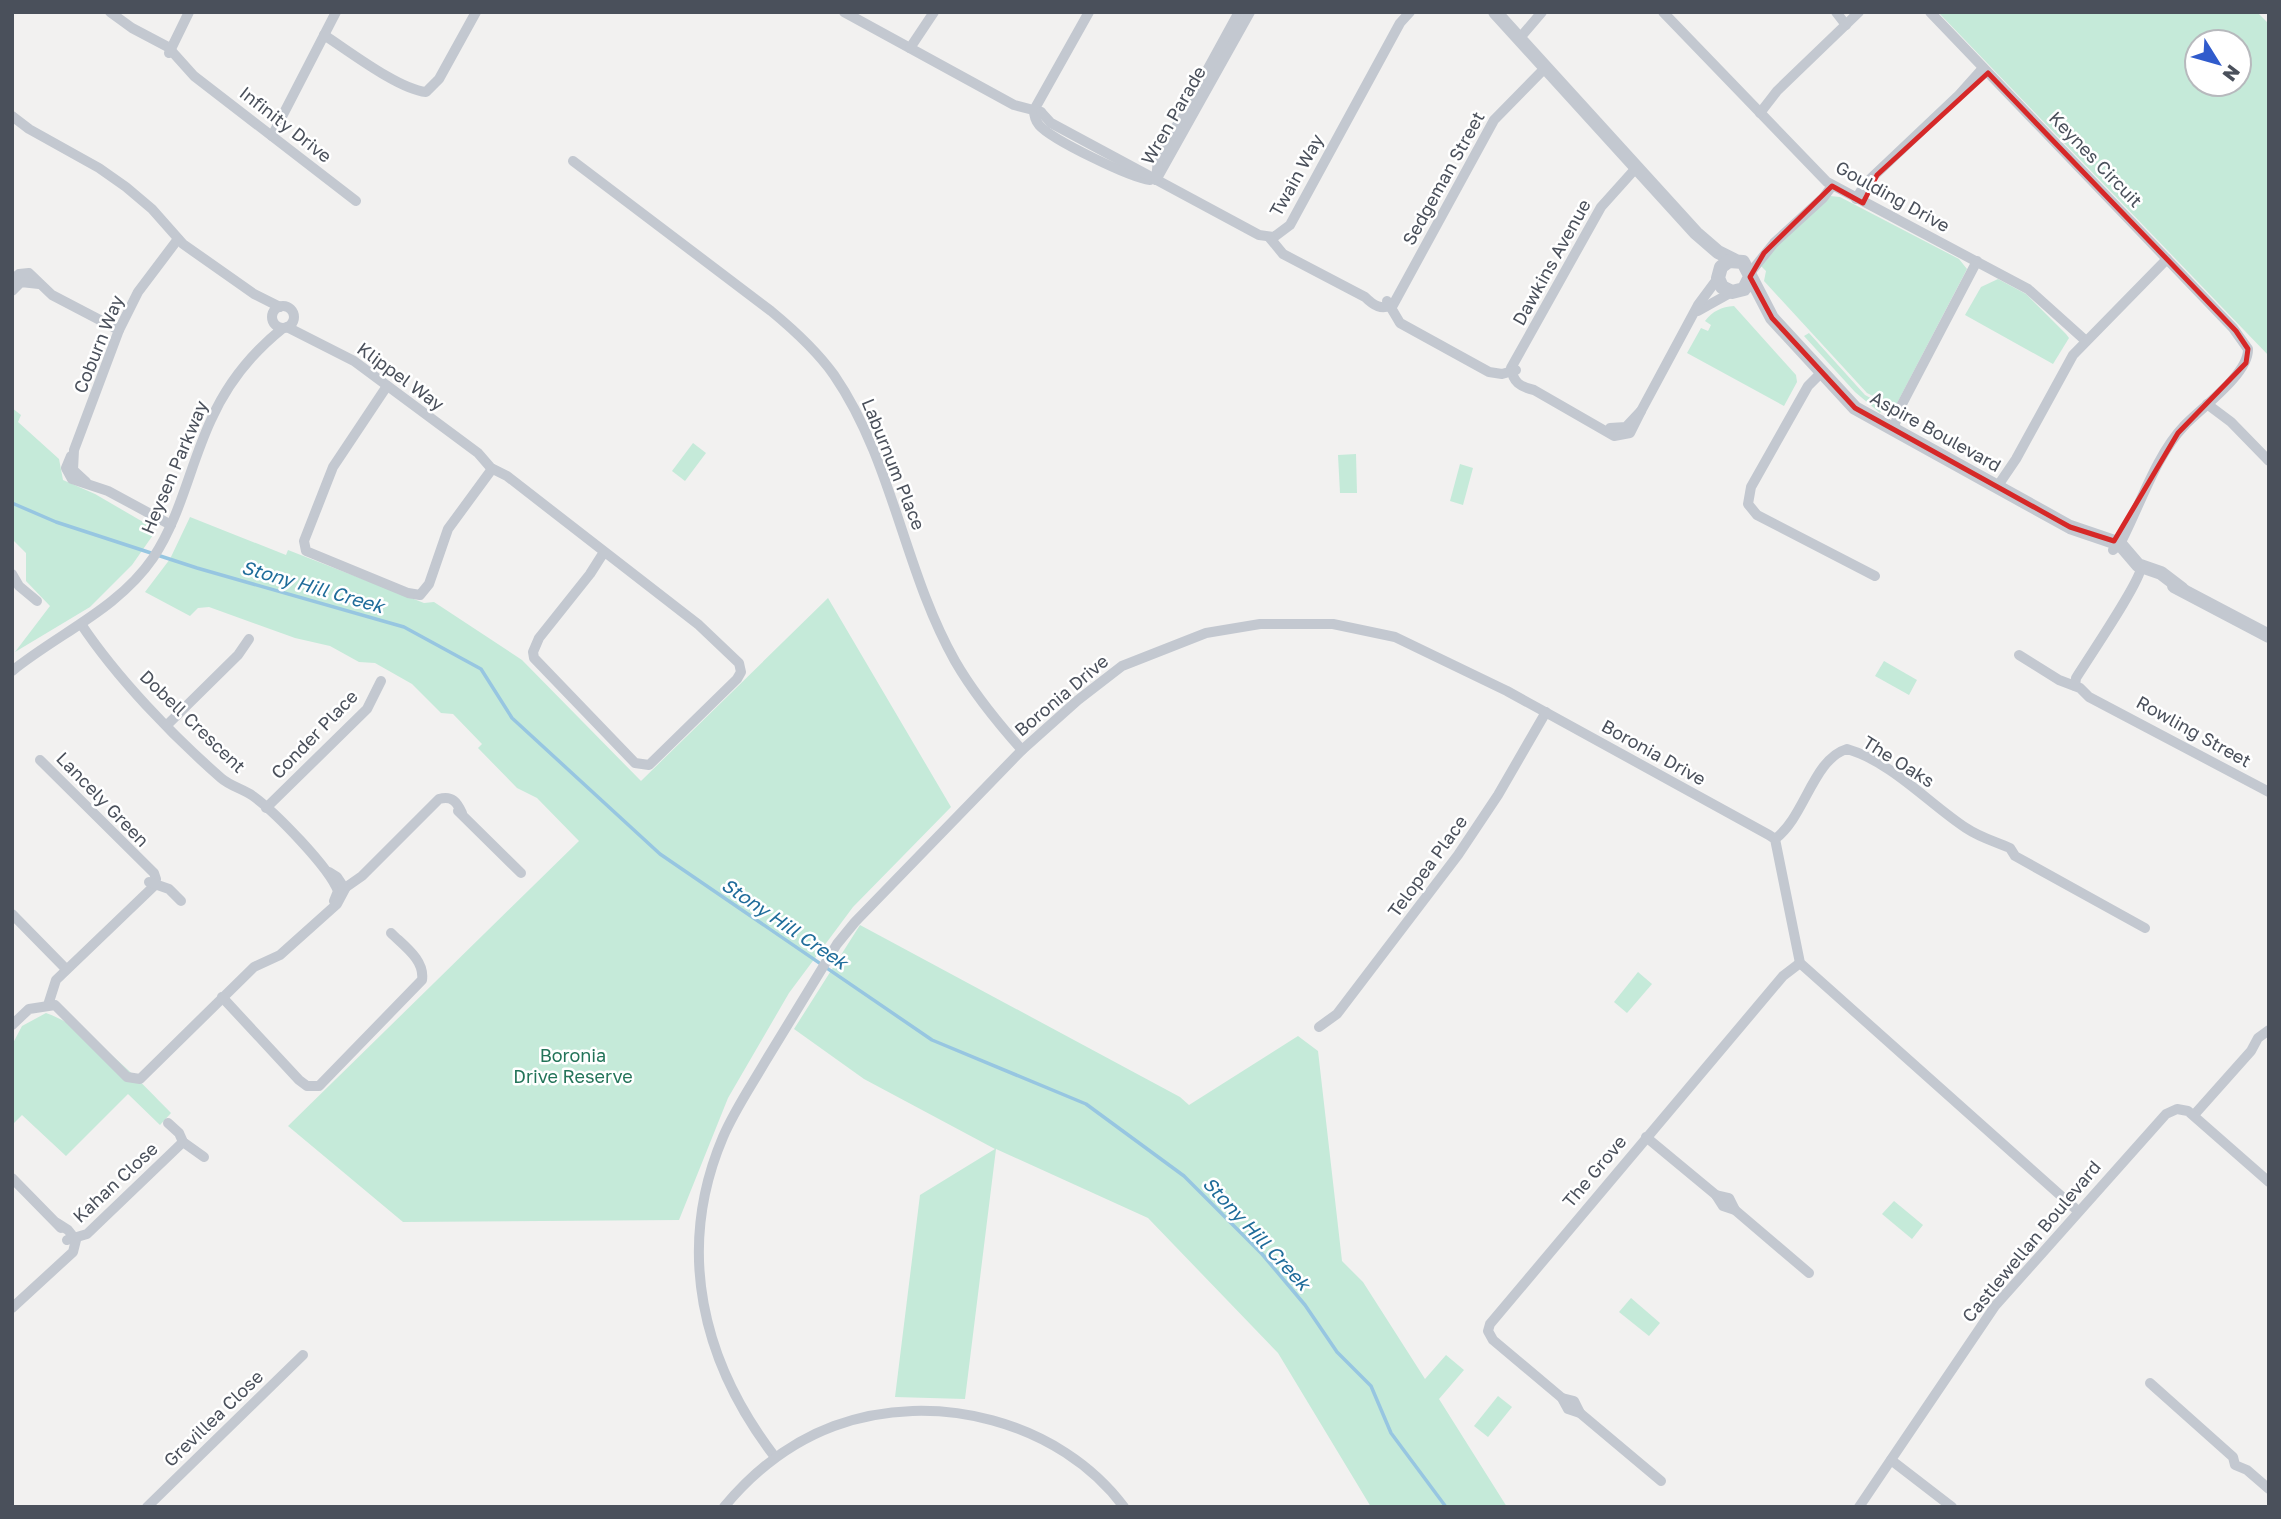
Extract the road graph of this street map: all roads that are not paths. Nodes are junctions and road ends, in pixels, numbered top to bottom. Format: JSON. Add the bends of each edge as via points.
{"nodes":[{"id":1,"x":110,"y":12,"type":"edge"},
{"id":2,"x":336,"y":12,"type":"edge"},
{"id":3,"x":476,"y":12,"type":"edge"},
{"id":4,"x":844,"y":12,"type":"edge"},
{"id":5,"x":934,"y":12,"type":"edge"},
{"id":6,"x":1089,"y":12,"type":"edge"},
{"id":7,"x":1239,"y":12,"type":"edge"},
{"id":8,"x":1250,"y":12,"type":"edge"},
{"id":9,"x":1409,"y":12,"type":"edge"},
{"id":10,"x":1495,"y":12,"type":"edge"},
{"id":11,"x":1663,"y":12,"type":"edge"},
{"id":12,"x":1836,"y":12,"type":"edge"},
{"id":13,"x":1930,"y":12,"type":"edge"},
{"id":14,"x":1541,"y":13,"type":"edge"},
{"id":15,"x":1850,"y":17,"type":"edge"},
{"id":16,"x":186,"y":18,"type":"edge"},
{"id":17,"x":1516,"y":36,"type":"junction"},
{"id":18,"x":322,"y":39,"type":"junction"},
{"id":19,"x":166,"y":50,"type":"junction"},
{"id":20,"x":913,"y":50,"type":"junction"},
{"id":21,"x":1547,"y":70,"type":"junction"},
{"id":22,"x":1986,"y":70,"type":"junction"},
{"id":23,"x":1757,"y":110,"type":"junction"},
{"id":24,"x":1038,"y":111,"type":"junction"},
{"id":25,"x":12,"y":116,"type":"edge"},
{"id":26,"x":268,"y":133,"type":"junction"},
{"id":27,"x":573,"y":161,"type":"dead end"},
{"id":28,"x":1638,"y":171,"type":"junction"},
{"id":29,"x":1156,"y":180,"type":"junction"},
{"id":30,"x":1830,"y":184,"type":"junction"},
{"id":31,"x":356,"y":201,"type":"dead end"},
{"id":32,"x":1860,"y":201,"type":"junction"},
{"id":33,"x":1696,"y":233,"type":"junction"},
{"id":34,"x":1274,"y":237,"type":"junction"},
{"id":35,"x":180,"y":242,"type":"junction"},
{"id":36,"x":1773,"y":243,"type":"junction"},
{"id":37,"x":1737,"y":260,"type":"junction"},
{"id":38,"x":2169,"y":261,"type":"junction"},
{"id":39,"x":1980,"y":263,"type":"junction"},
{"id":40,"x":1718,"y":275,"type":"junction"},
{"id":41,"x":1750,"y":275,"type":"junction"},
{"id":42,"x":12,"y":281,"type":"edge"},
{"id":43,"x":39,"y":284,"type":"junction"},
{"id":44,"x":12,"y":291,"type":"edge"},
{"id":45,"x":1733,"y":292,"type":"junction"},
{"id":46,"x":1388,"y":303,"type":"junction"},
{"id":47,"x":1693,"y":317,"type":"junction"},
{"id":48,"x":1772,"y":318,"type":"junction"},
{"id":49,"x":282,"y":320,"type":"junction"},
{"id":50,"x":122,"y":326,"type":"junction"},
{"id":51,"x":2083,"y":343,"type":"junction"},
{"id":52,"x":1515,"y":370,"type":"junction"},
{"id":53,"x":1824,"y":376,"type":"junction"},
{"id":54,"x":389,"y":387,"type":"junction"},
{"id":55,"x":2211,"y":400,"type":"junction"},
{"id":56,"x":1889,"y":428,"type":"junction"},
{"id":57,"x":2269,"y":461,"type":"edge"},
{"id":58,"x":490,"y":472,"type":"junction"},
{"id":59,"x":2000,"y":489,"type":"junction"},
{"id":60,"x":172,"y":521,"type":"junction"},
{"id":61,"x":2116,"y":545,"type":"junction"},
{"id":62,"x":606,"y":553,"type":"junction"},
{"id":63,"x":2139,"y":572,"type":"junction"},
{"id":64,"x":12,"y":574,"type":"edge"},
{"id":65,"x":1875,"y":576,"type":"dead end"},
{"id":66,"x":37,"y":601,"type":"dead end"},
{"id":67,"x":83,"y":622,"type":"junction"},
{"id":68,"x":2269,"y":636,"type":"edge"},
{"id":69,"x":249,"y":639,"type":"dead end"},
{"id":70,"x":2019,"y":655,"type":"dead end"},
{"id":71,"x":12,"y":671,"type":"edge"},
{"id":72,"x":381,"y":681,"type":"dead end"},
{"id":73,"x":2078,"y":681,"type":"junction"},
{"id":74,"x":1546,"y":712,"type":"junction"},
{"id":75,"x":167,"y":725,"type":"junction"},
{"id":76,"x":1022,"y":750,"type":"junction"},
{"id":77,"x":40,"y":760,"type":"dead end"},
{"id":78,"x":2269,"y":792,"type":"edge"},
{"id":79,"x":266,"y":807,"type":"junction"},
{"id":80,"x":1775,"y":839,"type":"junction"},
{"id":81,"x":521,"y":873,"type":"dead end"},
{"id":82,"x":152,"y":883,"type":"junction"},
{"id":83,"x":342,"y":890,"type":"junction"},
{"id":84,"x":181,"y":901,"type":"dead end"},
{"id":85,"x":12,"y":914,"type":"edge"},
{"id":86,"x":2145,"y":928,"type":"dead end"},
{"id":87,"x":391,"y":933,"type":"dead end"},
{"id":88,"x":1800,"y":963,"type":"junction"},
{"id":89,"x":66,"y":969,"type":"junction"},
{"id":90,"x":222,"y":997,"type":"junction"},
{"id":91,"x":48,"y":1004,"type":"junction"},
{"id":92,"x":12,"y":1025,"type":"edge"},
{"id":93,"x":1319,"y":1027,"type":"dead end"},
{"id":94,"x":2269,"y":1032,"type":"edge"},
{"id":95,"x":2194,"y":1115,"type":"junction"},
{"id":96,"x":167,"y":1122,"type":"dead end"},
{"id":97,"x":1646,"y":1137,"type":"junction"},
{"id":98,"x":183,"y":1142,"type":"junction"},
{"id":99,"x":204,"y":1157,"type":"dead end"},
{"id":100,"x":12,"y":1178,"type":"edge"},
{"id":101,"x":2269,"y":1182,"type":"edge"},
{"id":102,"x":2078,"y":1211,"type":"junction"},
{"id":103,"x":71,"y":1240,"type":"junction"},
{"id":104,"x":1809,"y":1273,"type":"dead end"},
{"id":105,"x":12,"y":1308,"type":"edge"},
{"id":106,"x":303,"y":1355,"type":"dead end"},
{"id":107,"x":2150,"y":1383,"type":"dead end"},
{"id":108,"x":775,"y":1457,"type":"junction"},
{"id":109,"x":1891,"y":1460,"type":"junction"},
{"id":110,"x":1661,"y":1481,"type":"dead end"},
{"id":111,"x":2269,"y":1489,"type":"edge"},
{"id":112,"x":147,"y":1507,"type":"edge"},
{"id":113,"x":724,"y":1507,"type":"edge"},
{"id":114,"x":1124,"y":1507,"type":"edge"},
{"id":115,"x":1859,"y":1507,"type":"edge"},
{"id":116,"x":1952,"y":1507,"type":"edge"}],
"edges":[{"from":1,"to":19,"type":"street","name":"Infinity Drive","via":[[144,42]]},
{"from":2,"to":18,"type":"street"},
{"from":3,"to":18,"type":"street","via":[[428,91],[413,89]]},
{"from":4,"to":20,"type":"street"},
{"from":5,"to":20,"type":"street"},
{"from":6,"to":24,"type":"street"},
{"from":7,"to":29,"type":"street","name":"Wren Parade","via":[[1158,160]]},
{"from":8,"to":29,"type":"street","name":"Wren Parade"},
{"from":9,"to":34,"type":"street","name":"Twain Way","via":[[1290,225]]},
{"from":10,"to":17,"type":"street"},
{"from":11,"to":23,"type":"street","name":"Goulding Drive"},
{"from":12,"to":15,"type":"street"},
{"from":13,"to":22,"type":"street","name":"Keynes Circuit"},
{"from":14,"to":17,"type":"street"},
{"from":15,"to":23,"type":"street"},
{"from":16,"to":19,"type":"street"},
{"from":17,"to":21,"type":"street"},
{"from":18,"to":26,"type":"street"},
{"from":19,"to":26,"type":"street","name":"Infinity Drive"},
{"from":20,"to":24,"type":"street","via":[[1014,105]]},
{"from":21,"to":28,"type":"street"},
{"from":21,"to":46,"type":"street","name":"Sedgeman Street","via":[[1491,125],[1400,298]]},
{"from":22,"to":32,"type":"street","via":[[1865,184]]},
{"from":22,"to":38,"type":"street","name":"Keynes Circuit"},
{"from":23,"to":30,"type":"street","name":"Goulding Drive"},
{"from":24,"to":29,"type":"street","name":"Twain Way","via":[[1038,124],[1044,130],[1131,177]]},
{"from":25,"to":35,"type":"street","via":[[127,187]]},
{"from":26,"to":31,"type":"street","name":"Infinity Drive"},
{"from":27,"to":76,"type":"street","name":"Laburnum Place","via":[[771,311],[834,375],[862,424],[954,659],[986,710]]},
{"from":28,"to":33,"type":"street"},
{"from":28,"to":52,"type":"street","name":"Dawkins Avenue","via":[[1601,207]]},
{"from":29,"to":34,"type":"street","name":"Twain Way"},
{"from":30,"to":32,"type":"street","name":"Goulding Drive"},
{"from":30,"to":36,"type":"street"},
{"from":32,"to":39,"type":"street","name":"Goulding Drive"},
{"from":33,"to":37,"type":"street","via":[[1718,252]]},
{"from":33,"to":40,"type":"street"},
{"from":34,"to":46,"type":"street","via":[[1292,257],[1377,306]]},
{"from":35,"to":49,"type":"street","via":[[254,294]]},
{"from":35,"to":50,"type":"street","name":"Coburn Way","via":[[138,292]]},
{"from":36,"to":37,"type":"street"},
{"from":36,"to":41,"type":"street"},
{"from":37,"to":40,"type":"street","via":[[1724,263]]},
{"from":37,"to":41,"type":"street"},
{"from":38,"to":51,"type":"street"},
{"from":38,"to":55,"type":"street","name":"Keynes Circuit","via":[[2250,341],[2255,355],[2249,367]]},
{"from":39,"to":51,"type":"street","name":"Goulding Drive","via":[[2033,292]]},
{"from":39,"to":56,"type":"street"},
{"from":40,"to":45,"type":"street","via":[[1723,287]]},
{"from":40,"to":47,"type":"street"},
{"from":41,"to":45,"type":"street","via":[[1747,286]]},
{"from":41,"to":48,"type":"street","name":"Aspire Boulevard"},
{"from":42,"to":43,"type":"street","via":[[24,272]]},
{"from":43,"to":44,"type":"street","via":[[21,282]]},
{"from":43,"to":50,"type":"street","via":[[64,303]]},
{"from":45,"to":47,"type":"street","via":[[1706,304]]},
{"from":45,"to":48,"type":"street","name":"Aspire Boulevard"},
{"from":46,"to":52,"type":"street","via":[[1406,327],[1489,372]]},
{"from":47,"to":52,"type":"street","via":[[1641,411],[1621,429],[1600,425],[1534,390]]},
{"from":48,"to":53,"type":"street","name":"Aspire Boulevard"},
{"from":49,"to":54,"type":"street","name":"Klippel Way","via":[[354,360]]},
{"from":49,"to":60,"type":"street","name":"Heysen Parkway","via":[[226,391]]},
{"from":50,"to":60,"type":"street","name":"Coburn Way","via":[[74,450],[74,470],[86,482]]},
{"from":51,"to":59,"type":"street"},
{"from":53,"to":56,"type":"street","name":"Aspire Boulevard","via":[[1855,408]]},
{"from":53,"to":65,"type":"street","via":[[1802,400],[1759,478],[1755,502],[1771,519]]},
{"from":54,"to":58,"type":"street","name":"Klippel Way","via":[[469,449]]},
{"from":54,"to":58,"type":"street","via":[[333,467],[303,545],[306,551],[398,587],[419,587],[432,570],[447,529]]},
{"from":55,"to":57,"type":"street"},
{"from":55,"to":61,"type":"street","name":"Keynes Circuit","via":[[2178,433]]},
{"from":56,"to":59,"type":"street","name":"Aspire Boulevard"},
{"from":58,"to":62,"type":"street","via":[[513,483]]},
{"from":59,"to":61,"type":"street","name":"Aspire Boulevard","via":[[2093,544]]},
{"from":60,"to":67,"type":"street","name":"Heysen Parkway","via":[[146,567],[117,598]]},
{"from":61,"to":63,"type":"street","name":"Aspire Boulevard"},
{"from":62,"to":62,"type":"street","via":[[699,625],[723,649],[734,669],[727,687],[649,765],[635,763],[547,670],[538,651],[545,634]]},
{"from":63,"to":68,"type":"street","name":"Aspire Boulevard","via":[[2178,587]]},
{"from":63,"to":73,"type":"street"},
{"from":64,"to":66,"type":"street"},
{"from":67,"to":71,"type":"street","name":"Heysen Parkway"},
{"from":67,"to":75,"type":"street","name":"Dobell Crescent","via":[[97,646]]},
{"from":69,"to":75,"type":"street","via":[[238,656]]},
{"from":70,"to":73,"type":"street","name":"Rowling Street","via":[[2059,680]]},
{"from":72,"to":79,"type":"street","name":"Conder Place","via":[[367,709]]},
{"from":73,"to":78,"type":"street","name":"Rowling Street","via":[[2090,697]]},
{"from":74,"to":76,"type":"street","name":"Boronia Drive","via":[[1395,637],[1333,624],[1284,622],[1206,633],[1122,666]]},
{"from":74,"to":80,"type":"street","name":"Boronia Drive"},
{"from":74,"to":93,"type":"street","name":"Telopea Place","via":[[1458,855],[1337,1014]]},
{"from":75,"to":79,"type":"street","name":"Dobell Crescent","via":[[222,778]]},
{"from":76,"to":108,"type":"street","name":"Boronia Drive","via":[[878,895],[837,944],[724,1135],[709,1177],[698,1270],[710,1338],[727,1384]]},
{"from":77,"to":82,"type":"street","name":"Lancely Green","via":[[141,862]]},
{"from":79,"to":83,"type":"street","name":"Dobell Crescent"},
{"from":80,"to":86,"type":"street","name":"The Oaks","via":[[1791,825],[1829,758],[1847,749],[1889,771],[1996,845],[2000,853],[2015,856]]},
{"from":80,"to":88,"type":"street"},
{"from":81,"to":83,"type":"street","via":[[462,813],[447,805],[427,813]]},
{"from":82,"to":84,"type":"street","via":[[169,889]]},
{"from":82,"to":89,"type":"street"},
{"from":83,"to":90,"type":"street","via":[[280,956],[254,967]]},
{"from":85,"to":89,"type":"street"},
{"from":87,"to":90,"type":"street","via":[[418,961],[422,980],[329,1074],[314,1080],[295,1071]]},
{"from":88,"to":97,"type":"street","name":"The Grove","via":[[1783,976]]},
{"from":88,"to":102,"type":"street"},
{"from":89,"to":91,"type":"street","via":[[55,980]]},
{"from":90,"to":91,"type":"street","via":[[161,1058],[138,1073],[117,1065],[61,1009]]},
{"from":91,"to":92,"type":"street","via":[[29,1009]]},
{"from":94,"to":95,"type":"street","via":[[2264,1043],[2251,1051]]},
{"from":95,"to":101,"type":"street"},
{"from":95,"to":102,"type":"street","name":"Castlewellan Boulevard","via":[[2183,1109],[2166,1114]]},
{"from":96,"to":98,"type":"street","name":"Kahan Close"},
{"from":97,"to":104,"type":"street","via":[[1716,1195],[1723,1206],[1735,1210]]},
{"from":97,"to":110,"type":"street","name":"The Grove","via":[[1488,1331],[1562,1398],[1568,1409],[1580,1413]]},
{"from":98,"to":99,"type":"street","name":"Kahan Close"},
{"from":98,"to":103,"type":"street","name":"Kahan Close","via":[[87,1234]]},
{"from":100,"to":103,"type":"street"},
{"from":102,"to":109,"type":"street","name":"Castlewellan Boulevard","via":[[1994,1306]]},
{"from":103,"to":105,"type":"street","via":[[57,1265]]},
{"from":106,"to":112,"type":"street","name":"Grevillea Close"},
{"from":107,"to":111,"type":"street","via":[[2233,1457],[2235,1465],[2247,1469]]},
{"from":108,"to":113,"type":"street"},
{"from":108,"to":114,"type":"street","via":[[833,1426],[869,1416],[943,1411],[1012,1426],[1038,1437],[1102,1481]]},
{"from":109,"to":115,"type":"street","name":"Castlewellan Boulevard"},
{"from":109,"to":116,"type":"street"}]}
